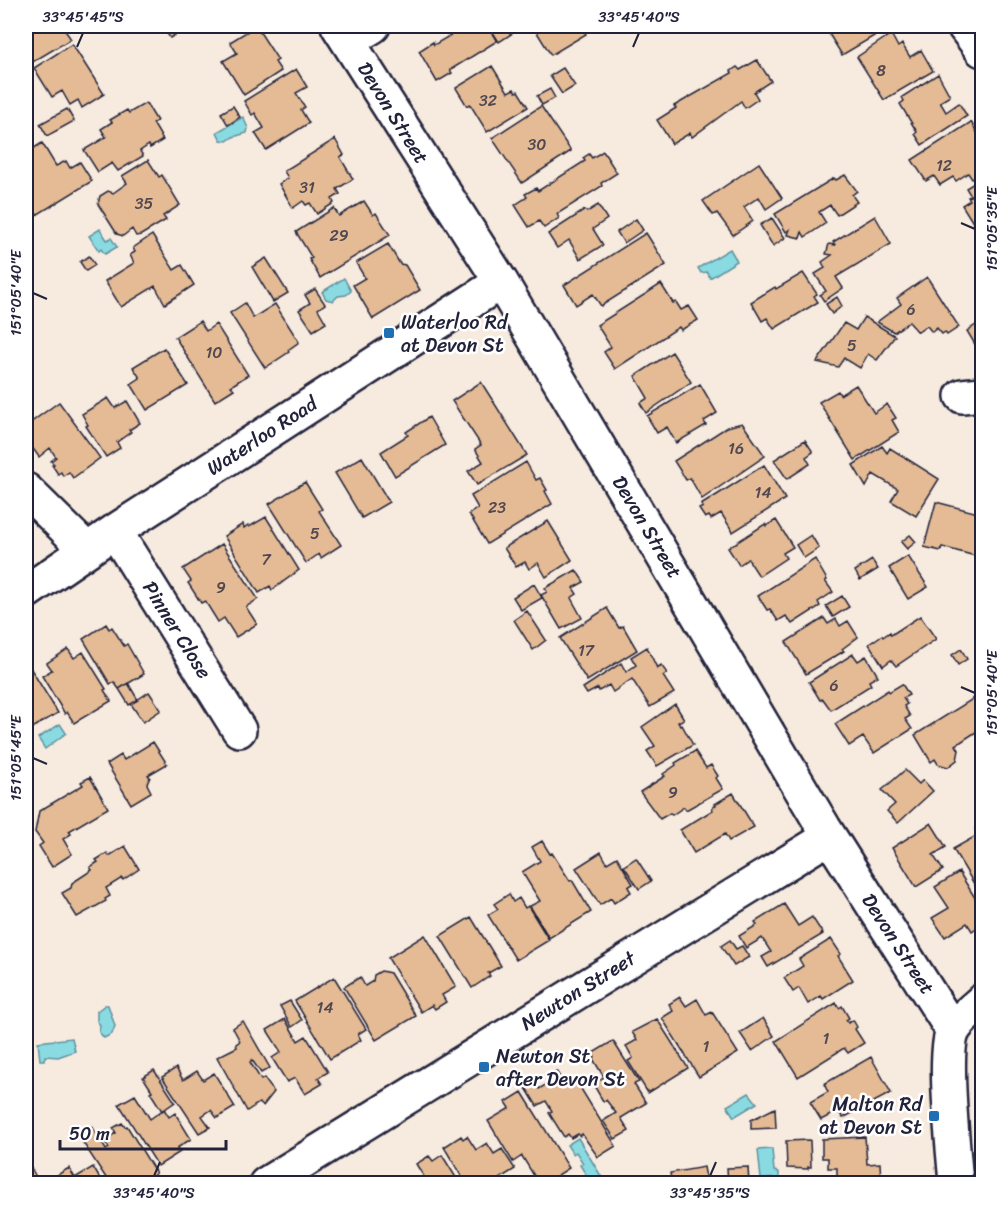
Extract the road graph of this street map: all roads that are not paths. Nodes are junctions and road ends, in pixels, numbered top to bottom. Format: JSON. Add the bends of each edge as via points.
{"nodes":[{"id":1,"x":964,"y":26,"type":"edge"},
{"id":2,"x":353,"y":31,"type":"edge"},
{"id":3,"x":982,"y":50,"type":"edge"},
{"id":4,"x":501,"y":282,"type":"junction"},
{"id":5,"x":26,"y":490,"type":"edge"},
{"id":6,"x":115,"y":531,"type":"junction"},
{"id":7,"x":87,"y":550,"type":"junction"},
{"id":8,"x":26,"y":592,"type":"edge"},
{"id":9,"x":239,"y":730,"type":"dead end"},
{"id":10,"x":829,"y":837,"type":"junction"},
{"id":11,"x":982,"y":1001,"type":"edge"},
{"id":12,"x":953,"y":1030,"type":"junction"},
{"id":13,"x":266,"y":1184,"type":"edge"},
{"id":14,"x":956,"y":1184,"type":"edge"}],
"edges":[{"from":1,"to":3,"type":"street"},
{"from":2,"to":4,"type":"street","name":"Devon Street"},
{"from":4,"to":6,"type":"street","name":"Waterloo Road"},
{"from":4,"to":10,"type":"street","name":"Devon Street"},
{"from":5,"to":7,"type":"street"},
{"from":6,"to":7,"type":"street","name":"Waterloo Road"},
{"from":6,"to":9,"type":"street","name":"Pinner Close"},
{"from":7,"to":8,"type":"street","name":"Waterloo Road"},
{"from":10,"to":12,"type":"street","name":"Devon Street"},
{"from":10,"to":13,"type":"street","name":"Newton Street"},
{"from":11,"to":12,"type":"street"},
{"from":12,"to":14,"type":"street","via":[[949,1075]]}]}
